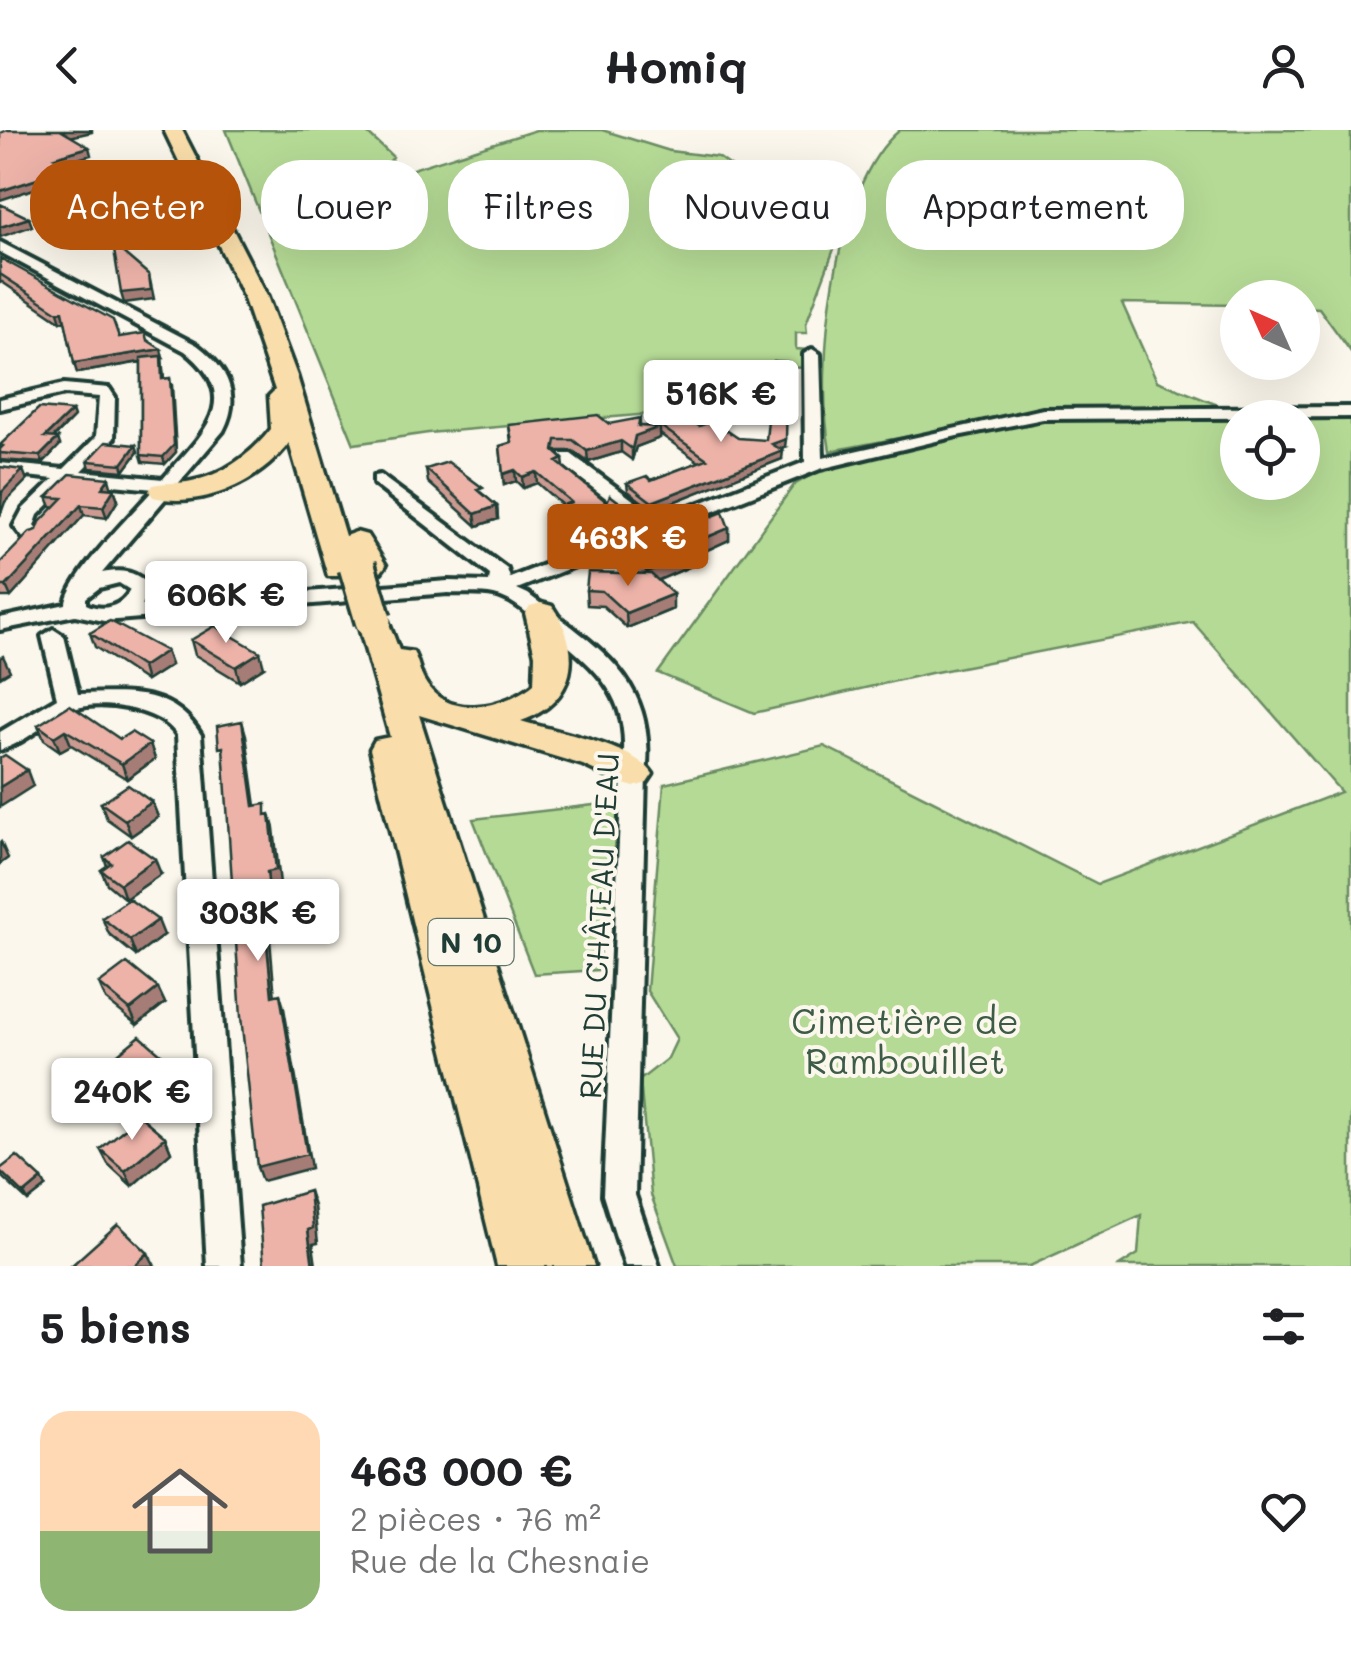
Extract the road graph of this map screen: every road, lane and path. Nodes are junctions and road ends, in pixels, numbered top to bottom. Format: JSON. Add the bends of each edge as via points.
{"nodes":[{"id":1,"x":173,"y":130,"type":"edge"},
{"id":2,"x":190,"y":130,"type":"edge"},
{"id":3,"x":0,"y":246,"type":"edge"},
{"id":4,"x":812,"y":354,"type":"dead end"},
{"id":5,"x":280,"y":366,"type":"junction"},
{"id":6,"x":0,"y":404,"type":"edge"},
{"id":7,"x":1351,"y":412,"type":"edge"},
{"id":8,"x":565,"y":458,"type":"edge"},
{"id":9,"x":814,"y":465,"type":"junction"},
{"id":10,"x":0,"y":468,"type":"edge"},
{"id":11,"x":65,"y":475,"type":"junction"},
{"id":12,"x":380,"y":480,"type":"dead end"},
{"id":13,"x":165,"y":488,"type":"junction"},
{"id":14,"x":658,"y":528,"type":"junction"},
{"id":15,"x":31,"y":535,"type":"edge"},
{"id":16,"x":124,"y":540,"type":"junction"},
{"id":17,"x":356,"y":560,"type":"junction"},
{"id":18,"x":136,"y":581,"type":"junction"},
{"id":19,"x":499,"y":589,"type":"junction"},
{"id":20,"x":86,"y":604,"type":"junction"},
{"id":21,"x":191,"y":605,"type":"junction"},
{"id":22,"x":541,"y":613,"type":"junction"},
{"id":23,"x":371,"y":619,"type":"junction"},
{"id":24,"x":23,"y":621,"type":"junction"},
{"id":25,"x":0,"y":624,"type":"edge"},
{"id":26,"x":56,"y":645,"type":"junction"},
{"id":27,"x":69,"y":700,"type":"junction"},
{"id":28,"x":472,"y":718,"type":"junction"},
{"id":29,"x":0,"y":742,"type":"edge"},
{"id":30,"x":634,"y":774,"type":"junction"},
{"id":31,"x":224,"y":1266,"type":"edge"},
{"id":32,"x":523,"y":1266,"type":"edge"},
{"id":33,"x":568,"y":1266,"type":"edge"},
{"id":34,"x":642,"y":1266,"type":"edge"}],
"edges":[{"from":1,"to":5,"type":"main road","number":"N 10","via":[[255,296]]},
{"from":2,"to":17,"type":"main road","number":"N 10","via":[[300,354]]},
{"from":3,"to":13,"type":"street","via":[[212,365],[225,388],[222,420]]},
{"from":4,"to":9,"type":"street"},
{"from":5,"to":13,"type":"main road","via":[[286,420],[279,439],[250,465],[213,484]]},
{"from":5,"to":17,"type":"main road","number":"N 10"},
{"from":6,"to":11,"type":"street","via":[[64,389],[103,392],[104,438]]},
{"from":7,"to":9,"type":"street","via":[[1043,414]]},
{"from":8,"to":14,"type":"street"},
{"from":9,"to":14,"type":"street"},
{"from":10,"to":11,"type":"street"},
{"from":11,"to":13,"type":"street"},
{"from":11,"to":15,"type":"street","via":[[30,512],[24,526]]},
{"from":12,"to":19,"type":"street","via":[[500,574]]},
{"from":13,"to":16,"type":"street"},
{"from":14,"to":19,"type":"street"},
{"from":16,"to":18,"type":"street"},
{"from":16,"to":20,"type":"street","via":[[87,578]]},
{"from":17,"to":23,"type":"main road","number":"N 10"},
{"from":18,"to":20,"type":"street","via":[[106,578]]},
{"from":18,"to":20,"type":"street","via":[[138,598],[126,608]]},
{"from":18,"to":21,"type":"street"},
{"from":19,"to":21,"type":"street"},
{"from":19,"to":22,"type":"street","name":"RUE DU CHÂTEAU D'EAU"},
{"from":20,"to":21,"type":"street"},
{"from":20,"to":24,"type":"street"},
{"from":20,"to":26,"type":"street"},
{"from":22,"to":28,"type":"main road","via":[[551,650],[549,690],[503,716]]},
{"from":22,"to":30,"type":"street","name":"RUE DU CHÂTEAU D'EAU","via":[[622,687],[639,738]]},
{"from":23,"to":28,"type":"main road","via":[[416,695],[444,713]]},
{"from":23,"to":32,"type":"main road","number":"N 10"},
{"from":23,"to":33,"type":"main road","number":"N 10"},
{"from":24,"to":25,"type":"street"},
{"from":24,"to":26,"type":"street"},
{"from":26,"to":27,"type":"street"},
{"from":27,"to":29,"type":"street"},
{"from":27,"to":31,"type":"street","via":[[158,706],[179,716],[188,735]]},
{"from":28,"to":30,"type":"main road"},
{"from":30,"to":34,"type":"street","name":"RUE DU CHÂTEAU D'EAU","via":[[619,1195]]}]}
